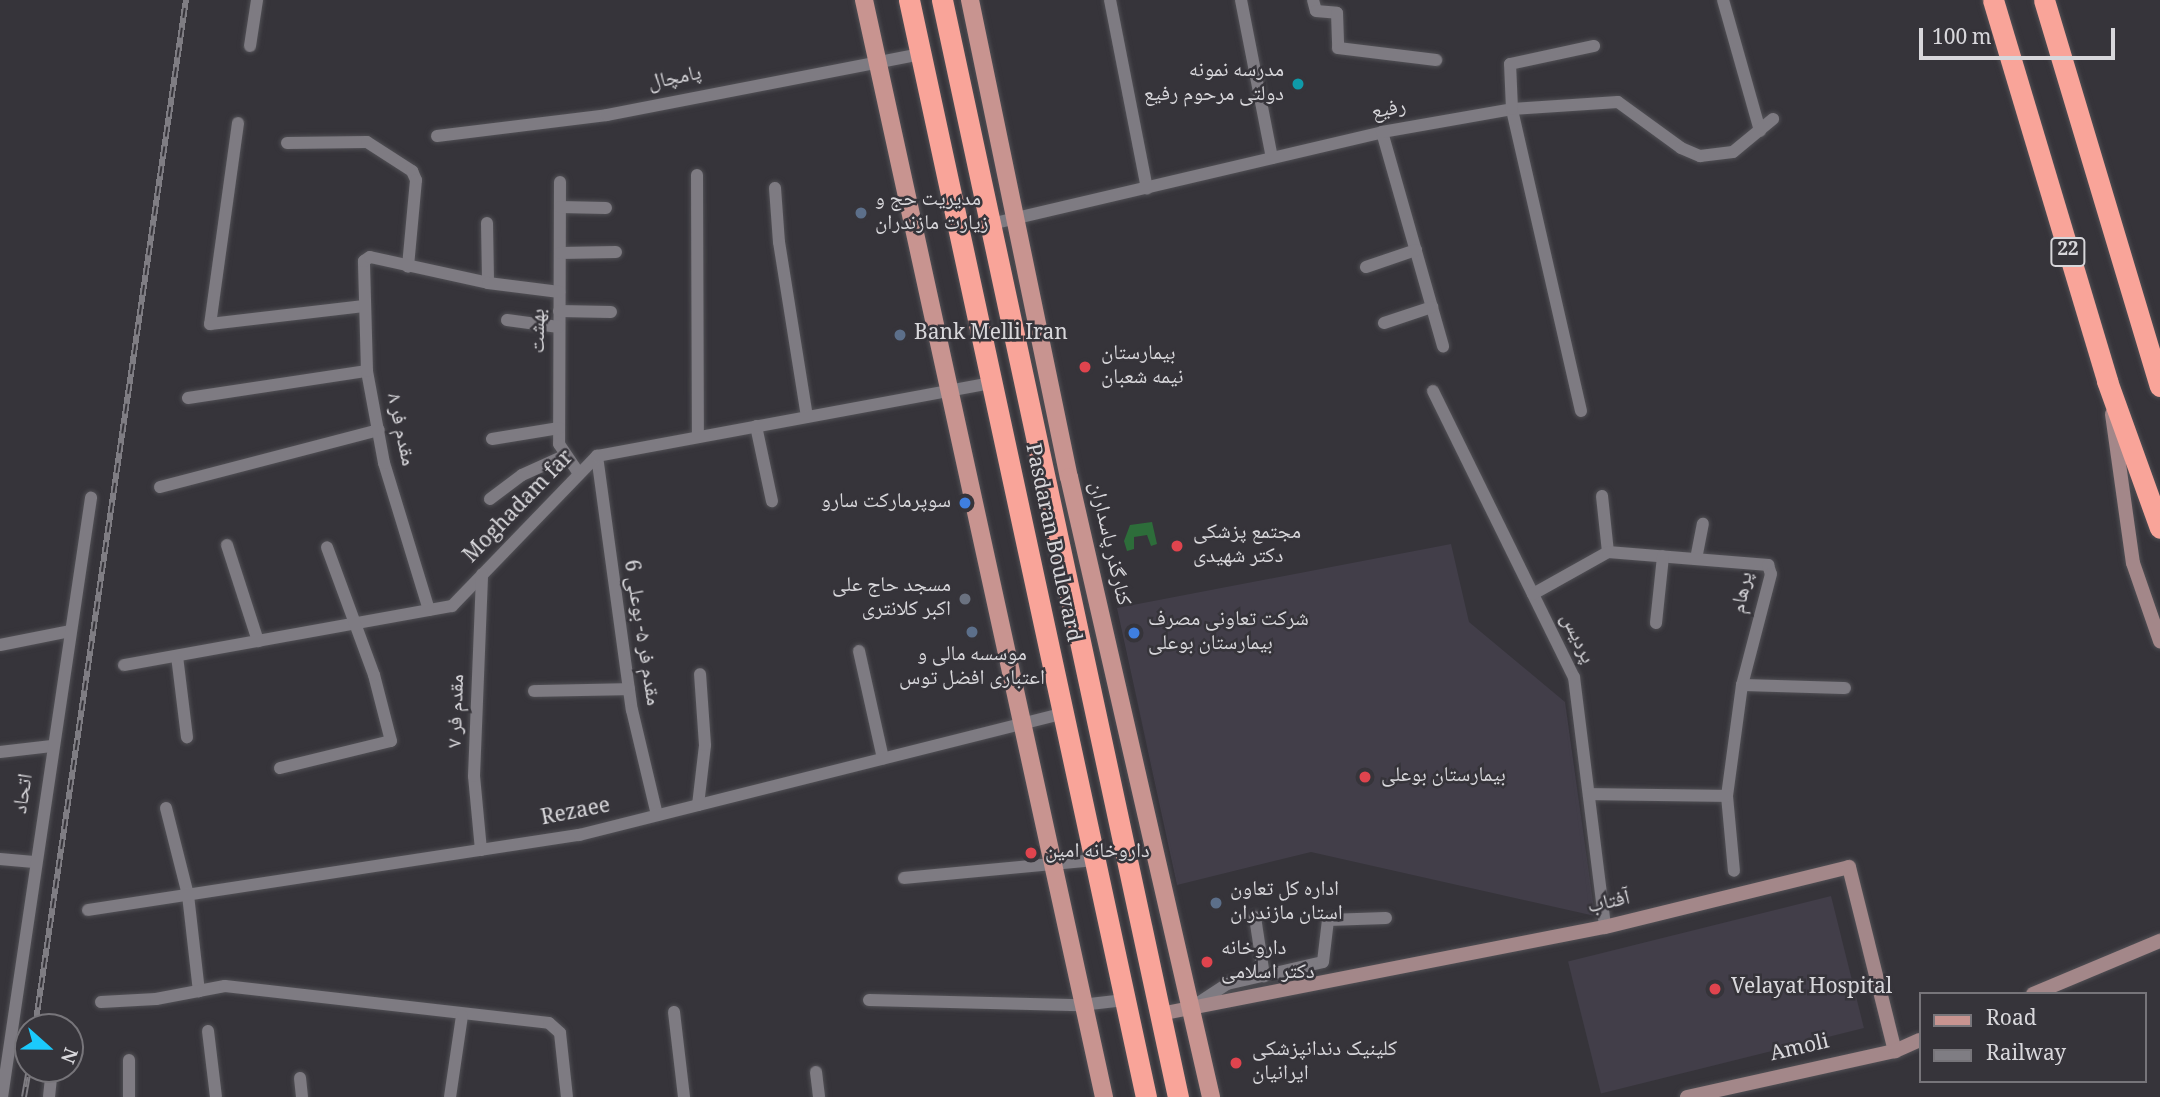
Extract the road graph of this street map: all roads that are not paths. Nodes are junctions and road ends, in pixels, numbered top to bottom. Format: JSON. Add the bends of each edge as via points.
{"nodes":[{"id":1,"x":257,"y":0,"type":"edge"},
{"id":2,"x":864,"y":0,"type":"edge"},
{"id":3,"x":908,"y":0,"type":"edge"},
{"id":4,"x":942,"y":0,"type":"edge"},
{"id":5,"x":970,"y":0,"type":"edge"},
{"id":6,"x":1110,"y":0,"type":"edge"},
{"id":7,"x":1241,"y":0,"type":"edge"},
{"id":8,"x":1313,"y":0,"type":"edge"},
{"id":9,"x":1723,"y":0,"type":"edge"},
{"id":10,"x":1993,"y":0,"type":"edge"},
{"id":11,"x":2044,"y":0,"type":"edge"},
{"id":12,"x":250,"y":46,"type":"dead end"},
{"id":13,"x":1594,"y":46,"type":"dead end"},
{"id":14,"x":920,"y":54,"type":"junction"},
{"id":15,"x":1436,"y":60,"type":"dead end"},
{"id":16,"x":878,"y":63,"type":"junction"},
{"id":17,"x":1512,"y":109,"type":"junction"},
{"id":18,"x":1773,"y":119,"type":"dead end"},
{"id":19,"x":238,"y":123,"type":"dead end"},
{"id":20,"x":1760,"y":131,"type":"junction"},
{"id":21,"x":1382,"y":132,"type":"junction"},
{"id":22,"x":437,"y":136,"type":"dead end"},
{"id":23,"x":288,"y":144,"type":"dead end"},
{"id":24,"x":1272,"y":158,"type":"junction"},
{"id":25,"x":697,"y":175,"type":"dead end"},
{"id":26,"x":560,"y":182,"type":"dead end"},
{"id":27,"x":775,"y":188,"type":"dead end"},
{"id":28,"x":1147,"y":188,"type":"junction"},
{"id":29,"x":560,"y":207,"type":"junction"},
{"id":30,"x":606,"y":208,"type":"dead end"},
{"id":31,"x":1018,"y":218,"type":"junction"},
{"id":32,"x":486,"y":223,"type":"dead end"},
{"id":33,"x":992,"y":224,"type":"junction"},
{"id":34,"x":1416,"y":250,"type":"junction"},
{"id":35,"x":616,"y":252,"type":"dead end"},
{"id":36,"x":560,"y":253,"type":"junction"},
{"id":37,"x":408,"y":267,"type":"junction"},
{"id":38,"x":1366,"y":267,"type":"dead end"},
{"id":39,"x":488,"y":283,"type":"junction"},
{"id":40,"x":559,"y":292,"type":"junction"},
{"id":41,"x":363,"y":306,"type":"junction"},
{"id":42,"x":1432,"y":307,"type":"junction"},
{"id":43,"x":559,"y":311,"type":"junction"},
{"id":44,"x":611,"y":312,"type":"dead end"},
{"id":45,"x":507,"y":320,"type":"dead end"},
{"id":46,"x":1384,"y":323,"type":"dead end"},
{"id":47,"x":559,"y":327,"type":"junction"},
{"id":48,"x":1443,"y":346,"type":"dead end"},
{"id":49,"x":367,"y":371,"type":"junction"},
{"id":50,"x":2107,"y":381,"type":"junction"},
{"id":51,"x":991,"y":383,"type":"junction"},
{"id":52,"x":2160,"y":386,"type":"edge"},
{"id":53,"x":952,"y":390,"type":"junction"},
{"id":54,"x":1433,"y":391,"type":"dead end"},
{"id":55,"x":188,"y":398,"type":"dead end"},
{"id":56,"x":1581,"y":411,"type":"dead end"},
{"id":57,"x":807,"y":417,"type":"junction"},
{"id":58,"x":756,"y":426,"type":"junction"},
{"id":59,"x":559,"y":428,"type":"junction"},
{"id":60,"x":379,"y":430,"type":"junction"},
{"id":61,"x":698,"y":437,"type":"junction"},
{"id":62,"x":492,"y":439,"type":"dead end"},
{"id":63,"x":566,"y":455,"type":"junction"},
{"id":64,"x":597,"y":456,"type":"junction"},
{"id":65,"x":579,"y":474,"type":"junction"},
{"id":66,"x":160,"y":487,"type":"dead end"},
{"id":67,"x":1602,"y":496,"type":"dead end"},
{"id":68,"x":91,"y":498,"type":"dead end"},
{"id":69,"x":491,"y":499,"type":"dead end"},
{"id":70,"x":772,"y":501,"type":"dead end"},
{"id":71,"x":1703,"y":524,"type":"dead end"},
{"id":72,"x":2160,"y":528,"type":"edge"},
{"id":73,"x":227,"y":545,"type":"dead end"},
{"id":74,"x":327,"y":547,"type":"dead end"},
{"id":75,"x":1608,"y":552,"type":"junction"},
{"id":76,"x":1662,"y":556,"type":"junction"},
{"id":77,"x":1696,"y":559,"type":"junction"},
{"id":78,"x":482,"y":575,"type":"junction"},
{"id":79,"x":1533,"y":594,"type":"junction"},
{"id":80,"x":429,"y":610,"type":"junction"},
{"id":81,"x":355,"y":623,"type":"junction"},
{"id":82,"x":1656,"y":623,"type":"dead end"},
{"id":83,"x":70,"y":631,"type":"junction"},
{"id":84,"x":258,"y":641,"type":"junction"},
{"id":85,"x":2160,"y":641,"type":"edge"},
{"id":86,"x":0,"y":645,"type":"edge"},
{"id":87,"x":859,"y":651,"type":"dead end"},
{"id":88,"x":177,"y":656,"type":"junction"},
{"id":89,"x":124,"y":665,"type":"dead end"},
{"id":90,"x":700,"y":674,"type":"dead end"},
{"id":91,"x":1742,"y":685,"type":"junction"},
{"id":92,"x":1845,"y":688,"type":"dead end"},
{"id":93,"x":629,"y":689,"type":"junction"},
{"id":94,"x":534,"y":691,"type":"dead end"},
{"id":95,"x":1063,"y":713,"type":"junction"},
{"id":96,"x":1021,"y":724,"type":"junction"},
{"id":97,"x":187,"y":737,"type":"dead end"},
{"id":98,"x":52,"y":746,"type":"junction"},
{"id":99,"x":0,"y":752,"type":"edge"},
{"id":100,"x":883,"y":758,"type":"junction"},
{"id":101,"x":280,"y":768,"type":"dead end"},
{"id":102,"x":1589,"y":794,"type":"junction"},
{"id":103,"x":1727,"y":796,"type":"junction"},
{"id":104,"x":698,"y":805,"type":"junction"},
{"id":105,"x":166,"y":808,"type":"dead end"},
{"id":106,"x":657,"y":815,"type":"junction"},
{"id":107,"x":481,"y":850,"type":"junction"},
{"id":108,"x":0,"y":859,"type":"edge"},
{"id":109,"x":1094,"y":860,"type":"junction"},
{"id":110,"x":34,"y":862,"type":"junction"},
{"id":111,"x":1052,"y":867,"type":"junction"},
{"id":112,"x":1734,"y":871,"type":"dead end"},
{"id":113,"x":904,"y":878,"type":"dead end"},
{"id":114,"x":188,"y":895,"type":"junction"},
{"id":115,"x":88,"y":910,"type":"dead end"},
{"id":116,"x":1255,"y":917,"type":"dead end"},
{"id":117,"x":1386,"y":918,"type":"dead end"},
{"id":118,"x":1605,"y":927,"type":"junction"},
{"id":119,"x":2160,"y":942,"type":"edge"},
{"id":120,"x":1264,"y":976,"type":"junction"},
{"id":121,"x":199,"y":991,"type":"junction"},
{"id":122,"x":2038,"y":992,"type":"edge"},
{"id":123,"x":869,"y":1000,"type":"dead end"},
{"id":124,"x":1125,"y":1000,"type":"junction"},
{"id":125,"x":102,"y":1002,"type":"dead end"},
{"id":126,"x":1081,"y":1005,"type":"junction"},
{"id":127,"x":1191,"y":1007,"type":"junction"},
{"id":128,"x":674,"y":1012,"type":"dead end"},
{"id":129,"x":1160,"y":1014,"type":"junction"},
{"id":130,"x":462,"y":1016,"type":"junction"},
{"id":131,"x":208,"y":1031,"type":"dead end"},
{"id":132,"x":1918,"y":1041,"type":"edge"},
{"id":133,"x":1895,"y":1051,"type":"junction"},
{"id":134,"x":129,"y":1060,"type":"dead end"},
{"id":135,"x":816,"y":1072,"type":"dead end"},
{"id":136,"x":300,"y":1078,"type":"dead end"},
{"id":137,"x":2,"y":1097,"type":"edge"},
{"id":138,"x":129,"y":1097,"type":"edge"},
{"id":139,"x":216,"y":1097,"type":"edge"},
{"id":140,"x":302,"y":1097,"type":"edge"},
{"id":141,"x":450,"y":1097,"type":"edge"},
{"id":142,"x":567,"y":1097,"type":"edge"},
{"id":143,"x":684,"y":1097,"type":"edge"},
{"id":144,"x":819,"y":1097,"type":"edge"},
{"id":145,"x":1104,"y":1097,"type":"edge"},
{"id":146,"x":1146,"y":1097,"type":"edge"},
{"id":147,"x":1178,"y":1097,"type":"edge"},
{"id":148,"x":1211,"y":1097,"type":"edge"},
{"id":149,"x":1687,"y":1097,"type":"edge"}],
"edges":[{"from":1,"to":12,"type":"street"},
{"from":2,"to":16,"type":"main road"},
{"from":3,"to":14,"type":"highway","name":"Pasdaran Boulevard"},
{"from":4,"to":33,"type":"highway","name":"Pasdaran Boulevard"},
{"from":5,"to":31,"type":"main road","name":"کنارگذر پاسداران"},
{"from":6,"to":28,"type":"street"},
{"from":7,"to":24,"type":"street"},
{"from":8,"to":15,"type":"street","via":[[1316,11],[1337,13],[1338,48]]},
{"from":9,"to":20,"type":"street"},
{"from":10,"to":50,"type":"highway","number":"22"},
{"from":11,"to":52,"type":"highway"},
{"from":13,"to":17,"type":"street","via":[[1510,64]]},
{"from":14,"to":16,"type":"street","name":"پامچال"},
{"from":14,"to":51,"type":"highway","name":"Pasdaran Boulevard"},
{"from":16,"to":22,"type":"street","name":"پامچال","via":[[607,115]]},
{"from":16,"to":53,"type":"main road"},
{"from":17,"to":20,"type":"street","name":"رفیع","via":[[1618,102],[1681,148],[1700,156],[1733,152]]},
{"from":17,"to":21,"type":"street","name":"رفیع"},
{"from":17,"to":56,"type":"street"},
{"from":18,"to":20,"type":"street","name":"رفیع"},
{"from":19,"to":41,"type":"street","via":[[210,324]]},
{"from":21,"to":24,"type":"street","name":"رفیع"},
{"from":21,"to":34,"type":"street"},
{"from":23,"to":37,"type":"street","via":[[366,142],[412,171],[416,180]]},
{"from":24,"to":28,"type":"street","name":"رفیع"},
{"from":25,"to":61,"type":"street"},
{"from":26,"to":29,"type":"street","name":"بهشت"},
{"from":27,"to":57,"type":"street","via":[[779,242]]},
{"from":28,"to":31,"type":"street","name":"رفیع"},
{"from":29,"to":30,"type":"street"},
{"from":29,"to":36,"type":"street","name":"بهشت"},
{"from":31,"to":33,"type":"street","name":"رفیع"},
{"from":31,"to":127,"type":"main road","name":"کنارگذر پاسداران","via":[[1069,477]]},
{"from":32,"to":39,"type":"street"},
{"from":33,"to":129,"type":"highway","name":"Pasdaran Boulevard"},
{"from":34,"to":38,"type":"street"},
{"from":34,"to":42,"type":"street"},
{"from":35,"to":36,"type":"street"},
{"from":36,"to":40,"type":"street","name":"بهشت"},
{"from":37,"to":39,"type":"street"},
{"from":37,"to":41,"type":"street","name":"مقدم فر ۸","via":[[370,257],[364,261]]},
{"from":39,"to":40,"type":"street"},
{"from":40,"to":43,"type":"street","name":"بهشت"},
{"from":41,"to":49,"type":"street","name":"مقدم فر ۸"},
{"from":42,"to":46,"type":"street"},
{"from":42,"to":48,"type":"street"},
{"from":43,"to":44,"type":"street"},
{"from":43,"to":47,"type":"street","name":"بهشت"},
{"from":45,"to":47,"type":"street"},
{"from":47,"to":59,"type":"street","name":"بهشت"},
{"from":49,"to":55,"type":"street"},
{"from":49,"to":60,"type":"street","name":"مقدم فر ۸"},
{"from":50,"to":72,"type":"highway","number":"22"},
{"from":50,"to":85,"type":"main road","via":[[2133,563]]},
{"from":51,"to":53,"type":"street","name":"Moghadam far"},
{"from":51,"to":95,"type":"highway","name":"Pasdaran Boulevard"},
{"from":53,"to":57,"type":"street","name":"Moghadam far"},
{"from":53,"to":96,"type":"main road"},
{"from":54,"to":79,"type":"street","name":"پردیس"},
{"from":57,"to":58,"type":"street","name":"Moghadam far"},
{"from":58,"to":61,"type":"street","name":"Moghadam far"},
{"from":58,"to":70,"type":"street"},
{"from":59,"to":62,"type":"street"},
{"from":59,"to":63,"type":"street","name":"بهشت","via":[[559,443]]},
{"from":60,"to":66,"type":"street"},
{"from":60,"to":80,"type":"street","name":"مقدم فر ۸"},
{"from":61,"to":64,"type":"street","name":"Moghadam far"},
{"from":63,"to":65,"type":"street","name":"بهشت"},
{"from":63,"to":69,"type":"street","via":[[522,475]]},
{"from":64,"to":65,"type":"street","name":"Moghadam far"},
{"from":64,"to":93,"type":"street","name":"مقدم فر ۵- بوعلی 6"},
{"from":65,"to":78,"type":"street","name":"Moghadam far"},
{"from":67,"to":75,"type":"street"},
{"from":68,"to":83,"type":"street","name":"اتحاد"},
{"from":71,"to":77,"type":"street"},
{"from":73,"to":84,"type":"street"},
{"from":74,"to":81,"type":"street"},
{"from":75,"to":76,"type":"street","name":"پرهام"},
{"from":75,"to":79,"type":"street"},
{"from":76,"to":77,"type":"street","name":"پرهام"},
{"from":76,"to":82,"type":"street"},
{"from":77,"to":91,"type":"street","name":"پرهام","via":[[1768,565],[1771,575]]},
{"from":78,"to":80,"type":"street","name":"Moghadam far","via":[[452,606]]},
{"from":78,"to":107,"type":"street","name":"مقدم فر ۷","via":[[474,776]]},
{"from":79,"to":102,"type":"street","name":"پردیس","via":[[1574,677]]},
{"from":80,"to":81,"type":"street","name":"Moghadam far"},
{"from":81,"to":84,"type":"street","name":"Moghadam far"},
{"from":81,"to":101,"type":"street","via":[[391,741]]},
{"from":83,"to":86,"type":"street"},
{"from":83,"to":98,"type":"street","name":"اتحاد"},
{"from":84,"to":88,"type":"street","name":"Moghadam far"},
{"from":87,"to":100,"type":"street"},
{"from":88,"to":89,"type":"street","name":"Moghadam far"},
{"from":88,"to":97,"type":"street"},
{"from":90,"to":104,"type":"street","via":[[705,745]]},
{"from":91,"to":92,"type":"street"},
{"from":91,"to":103,"type":"street","name":"پرهام"},
{"from":93,"to":94,"type":"street"},
{"from":93,"to":106,"type":"street","name":"مقدم فر ۵- بوعلی 6"},
{"from":95,"to":96,"type":"street","name":"Rezaee"},
{"from":95,"to":109,"type":"highway","name":"Pasdaran Boulevard"},
{"from":96,"to":100,"type":"street","name":"Rezaee"},
{"from":96,"to":111,"type":"main road"},
{"from":98,"to":99,"type":"street"},
{"from":98,"to":110,"type":"street","name":"اتحاد"},
{"from":100,"to":104,"type":"street","name":"Rezaee"},
{"from":102,"to":103,"type":"street"},
{"from":102,"to":118,"type":"street","name":"پردیس"},
{"from":103,"to":112,"type":"street","name":"پرهام"},
{"from":104,"to":106,"type":"street","name":"Rezaee"},
{"from":105,"to":114,"type":"street"},
{"from":106,"to":107,"type":"street","name":"Rezaee","via":[[579,835]]},
{"from":107,"to":114,"type":"street","name":"Rezaee"},
{"from":108,"to":110,"type":"street"},
{"from":109,"to":111,"type":"street"},
{"from":109,"to":124,"type":"highway","name":"Pasdaran Boulevard"},
{"from":110,"to":137,"type":"street","name":"اتحاد"},
{"from":111,"to":113,"type":"street"},
{"from":111,"to":126,"type":"main road"},
{"from":114,"to":115,"type":"street","name":"Rezaee"},
{"from":114,"to":121,"type":"street"},
{"from":116,"to":120,"type":"street"},
{"from":117,"to":120,"type":"street","via":[[1328,920],[1323,962]]},
{"from":118,"to":127,"type":"main road","name":"آفتاب"},
{"from":118,"to":133,"type":"main road","name":"آفتاب","via":[[1849,867]]},
{"from":119,"to":122,"type":"main road"},
{"from":120,"to":127,"type":"street","via":[[1227,984]]},
{"from":121,"to":125,"type":"street"},
{"from":121,"to":130,"type":"street","via":[[225,986]]},
{"from":123,"to":126,"type":"street"},
{"from":124,"to":126,"type":"street"},
{"from":124,"to":146,"type":"highway","name":"Pasdaran Boulevard"},
{"from":126,"to":145,"type":"main road"},
{"from":127,"to":129,"type":"main road","name":"آفتاب"},
{"from":127,"to":148,"type":"main road","name":"کنارگذر پاسداران"},
{"from":128,"to":143,"type":"street"},
{"from":129,"to":147,"type":"highway","name":"Pasdaran Boulevard"},
{"from":130,"to":141,"type":"street"},
{"from":130,"to":142,"type":"street","via":[[557,1027]]},
{"from":131,"to":139,"type":"street"},
{"from":132,"to":133,"type":"main road","name":"Amoli"},
{"from":133,"to":149,"type":"main road","name":"Amoli"},
{"from":134,"to":138,"type":"street"},
{"from":135,"to":144,"type":"street"},
{"from":136,"to":140,"type":"street"}]}
